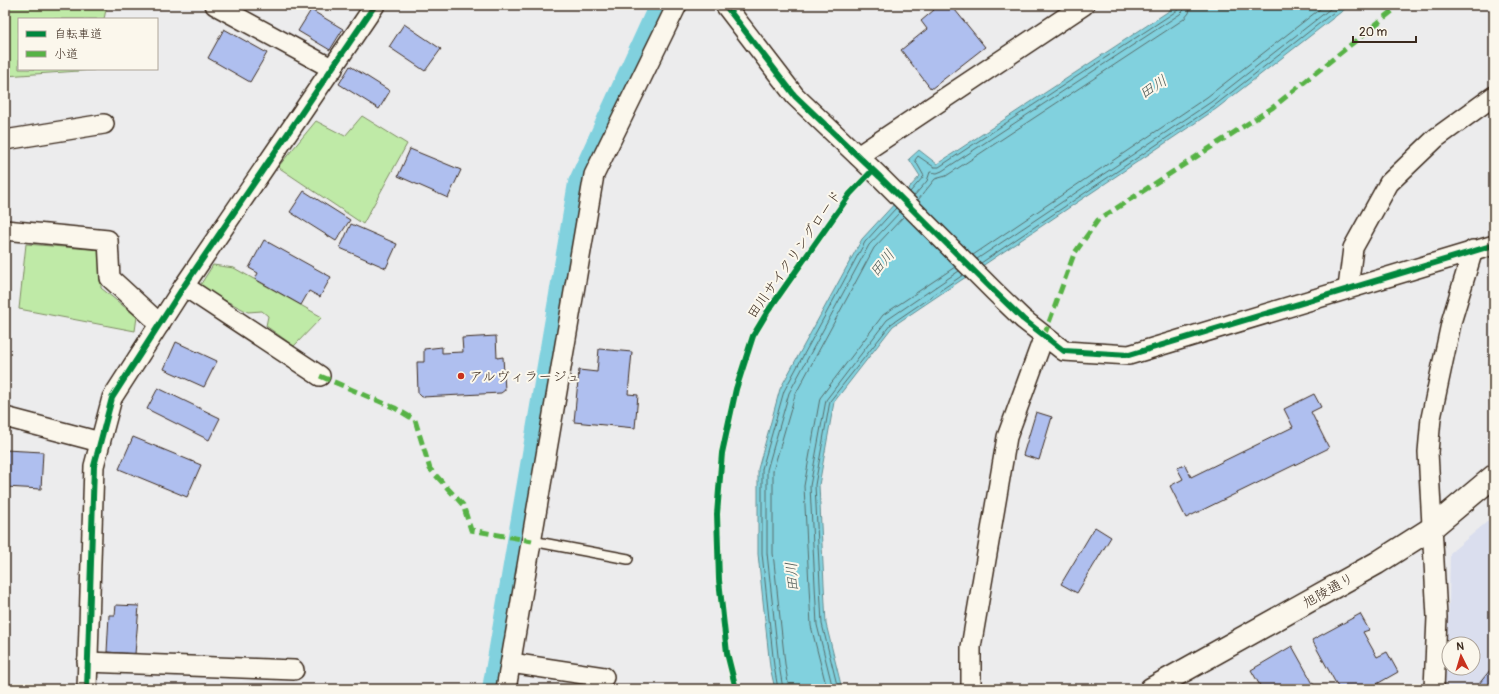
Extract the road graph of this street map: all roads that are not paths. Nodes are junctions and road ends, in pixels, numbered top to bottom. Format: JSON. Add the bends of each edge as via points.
{"nodes":[{"id":1,"x":215,"y":5,"type":"edge"},
{"id":2,"x":375,"y":5,"type":"edge"},
{"id":3,"x":677,"y":5,"type":"edge"},
{"id":4,"x":726,"y":5,"type":"edge"},
{"id":5,"x":1084,"y":5,"type":"edge"},
{"id":6,"x":333,"y":69,"type":"junction"},
{"id":7,"x":1494,"y":96,"type":"edge"},
{"id":8,"x":104,"y":124,"type":"dead end"},
{"id":9,"x":5,"y":140,"type":"edge"},
{"id":10,"x":858,"y":156,"type":"junction"},
{"id":11,"x":5,"y":230,"type":"edge"},
{"id":12,"x":1494,"y":245,"type":"edge"},
{"id":13,"x":1473,"y":250,"type":"junction"},
{"id":14,"x":184,"y":286,"type":"junction"},
{"id":15,"x":1348,"y":288,"type":"junction"},
{"id":16,"x":160,"y":324,"type":"junction"},
{"id":17,"x":1044,"y":336,"type":"junction"},
{"id":18,"x":320,"y":376,"type":"dead end"},
{"id":19,"x":5,"y":417,"type":"edge"},
{"id":20,"x":100,"y":442,"type":"junction"},
{"id":21,"x":1494,"y":476,"type":"edge"},
{"id":22,"x":1432,"y":528,"type":"junction"},
{"id":23,"x":532,"y":541,"type":"junction"},
{"id":24,"x":628,"y":559,"type":"dead end"},
{"id":25,"x":87,"y":662,"type":"junction"},
{"id":26,"x":511,"y":663,"type":"junction"},
{"id":27,"x":294,"y":670,"type":"dead end"},
{"id":28,"x":604,"y":677,"type":"dead end"},
{"id":29,"x":87,"y":689,"type":"edge"},
{"id":30,"x":506,"y":689,"type":"edge"},
{"id":31,"x":971,"y":689,"type":"edge"},
{"id":32,"x":1152,"y":689,"type":"edge"},
{"id":33,"x":1434,"y":689,"type":"edge"}],
"edges":[{"from":1,"to":6,"type":"street"},
{"from":2,"to":6,"type":"street"},
{"from":3,"to":23,"type":"street","via":[[594,175]]},
{"from":4,"to":10,"type":"street","via":[[795,96]]},
{"from":5,"to":10,"type":"street"},
{"from":6,"to":14,"type":"street"},
{"from":7,"to":15,"type":"street","via":[[1436,138],[1389,183],[1354,248]]},
{"from":8,"to":9,"type":"street"},
{"from":10,"to":17,"type":"street","via":[[995,292]]},
{"from":11,"to":16,"type":"street","via":[[108,240],[110,278]]},
{"from":12,"to":13,"type":"street"},
{"from":13,"to":15,"type":"street"},
{"from":13,"to":22,"type":"street","via":[[1452,319],[1431,418],[1428,452]]},
{"from":14,"to":16,"type":"street"},
{"from":14,"to":18,"type":"street"},
{"from":15,"to":17,"type":"street","via":[[1129,355],[1064,351]]},
{"from":16,"to":20,"type":"street","via":[[112,398]]},
{"from":17,"to":31,"type":"street","via":[[1007,436],[971,647]]},
{"from":19,"to":20,"type":"street"},
{"from":20,"to":25,"type":"street","via":[[94,466]]},
{"from":21,"to":22,"type":"street","name":"旭陵通り"},
{"from":22,"to":32,"type":"street","name":"旭陵通り","via":[[1376,563]]},
{"from":22,"to":33,"type":"street","via":[[1437,617]]},
{"from":23,"to":24,"type":"lane"},
{"from":23,"to":26,"type":"street"},
{"from":25,"to":27,"type":"street"},
{"from":25,"to":29,"type":"street"},
{"from":26,"to":28,"type":"street"},
{"from":26,"to":30,"type":"street"}]}
